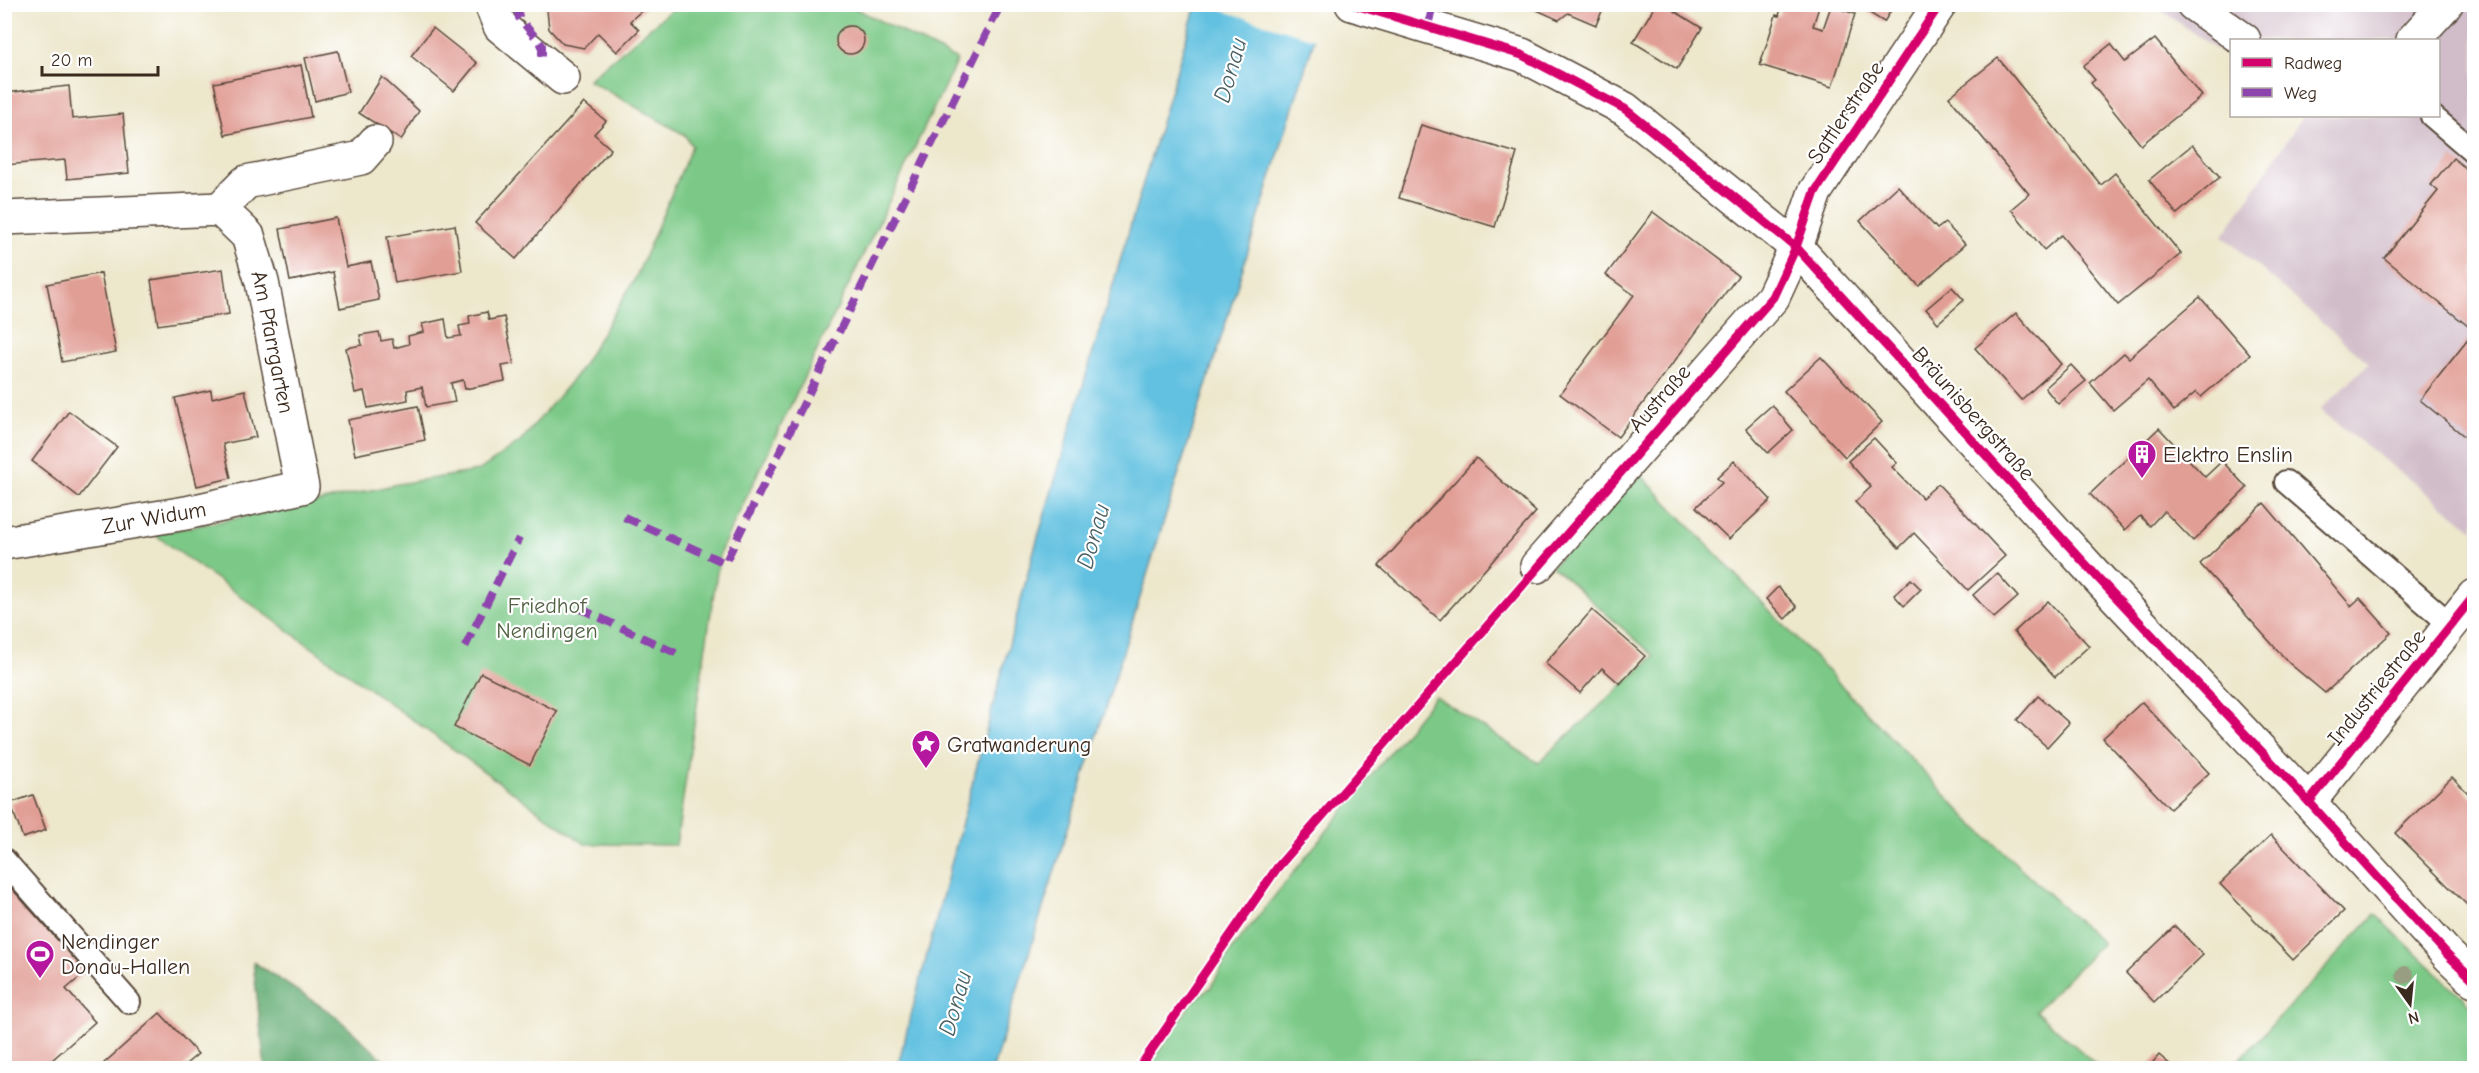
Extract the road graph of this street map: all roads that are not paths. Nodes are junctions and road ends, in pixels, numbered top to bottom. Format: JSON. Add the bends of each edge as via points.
{"nodes":[{"id":1,"x":491,"y":4,"type":"edge"},
{"id":2,"x":1940,"y":4,"type":"edge"},
{"id":3,"x":2193,"y":4,"type":"edge"},
{"id":4,"x":2446,"y":4,"type":"edge"},
{"id":5,"x":1364,"y":8,"type":"edge"},
{"id":6,"x":2243,"y":39,"type":"edge"},
{"id":7,"x":2414,"y":39,"type":"edge"},
{"id":8,"x":563,"y":78,"type":"dead end"},
{"id":9,"x":2434,"y":117,"type":"edge"},
{"id":10,"x":375,"y":141,"type":"dead end"},
{"id":11,"x":2475,"y":152,"type":"edge"},
{"id":12,"x":220,"y":209,"type":"junction"},
{"id":13,"x":4,"y":218,"type":"edge"},
{"id":14,"x":1796,"y":247,"type":"junction"},
{"id":15,"x":2286,"y":482,"type":"dead end"},
{"id":16,"x":302,"y":487,"type":"joint"},
{"id":17,"x":4,"y":543,"type":"edge"},
{"id":18,"x":1537,"y":566,"type":"dead end"},
{"id":19,"x":2475,"y":596,"type":"edge"},
{"id":20,"x":2451,"y":625,"type":"junction"},
{"id":21,"x":2308,"y":802,"type":"junction"},
{"id":22,"x":4,"y":860,"type":"edge"},
{"id":23,"x":2475,"y":980,"type":"edge"},
{"id":24,"x":129,"y":1002,"type":"dead end"}],
"edges":[{"from":1,"to":8,"type":"street","via":[[500,26]]},
{"from":2,"to":14,"type":"street","name":"Sattlerstraße","via":[[1815,192]]},
{"from":3,"to":6,"type":"street"},
{"from":4,"to":7,"type":"street"},
{"from":5,"to":14,"type":"street","name":"Bräunisbergstraße","via":[[1522,55],[1625,109]]},
{"from":9,"to":11,"type":"lane"},
{"from":10,"to":12,"type":"street","via":[[361,158],[246,182]]},
{"from":12,"to":13,"type":"street"},
{"from":12,"to":16,"type":"street","name":"Am Pfarrgarten","via":[[248,236],[262,282]]},
{"from":14,"to":18,"type":"street","name":"Austraße","via":[[1773,297]]},
{"from":14,"to":21,"type":"street","name":"Bräunisbergstraße"},
{"from":15,"to":20,"type":"lane"},
{"from":16,"to":17,"type":"street","name":"Zur Widum","via":[[186,513]]},
{"from":19,"to":20,"type":"street","name":"Industriestraße"},
{"from":20,"to":21,"type":"street","name":"Industriestraße"},
{"from":21,"to":23,"type":"street","name":"Bräunisbergstraße"},
{"from":22,"to":24,"type":"lane"}]}
